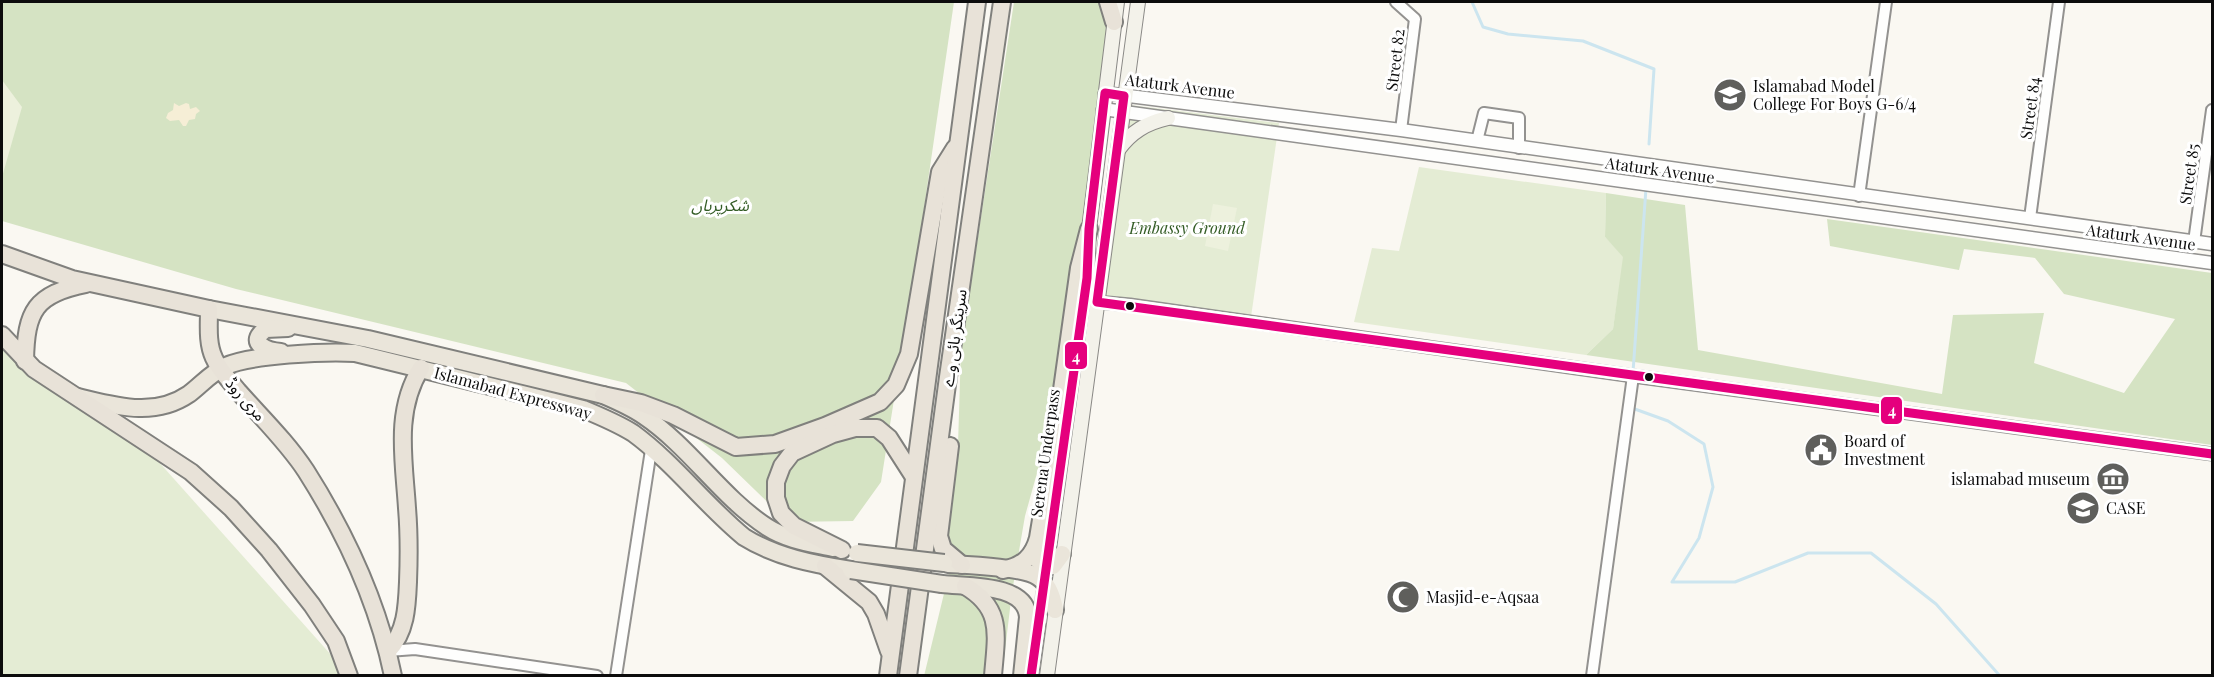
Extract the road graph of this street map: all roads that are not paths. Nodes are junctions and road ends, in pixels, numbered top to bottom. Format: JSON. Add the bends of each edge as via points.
{"nodes":[{"id":1,"x":977,"y":2,"type":"edge"},
{"id":2,"x":1108,"y":2,"type":"edge"},
{"id":3,"x":1117,"y":2,"type":"edge"},
{"id":4,"x":1138,"y":2,"type":"edge"},
{"id":5,"x":1396,"y":2,"type":"edge"},
{"id":6,"x":1886,"y":2,"type":"edge"},
{"id":7,"x":2059,"y":2,"type":"edge"},
{"id":8,"x":1003,"y":5,"type":"edge"},
{"id":9,"x":1114,"y":22,"type":"junction"},
{"id":10,"x":1105,"y":93,"type":"junction"},
{"id":11,"x":1124,"y":96,"type":"junction"},
{"id":12,"x":1103,"y":109,"type":"junction"},
{"id":13,"x":2212,"y":110,"type":"edge"},
{"id":14,"x":1122,"y":111,"type":"junction"},
{"id":15,"x":1168,"y":118,"type":"junction"},
{"id":16,"x":1401,"y":130,"type":"junction"},
{"id":17,"x":959,"y":141,"type":"junction"},
{"id":18,"x":1477,"y":141,"type":"junction"},
{"id":19,"x":1519,"y":148,"type":"junction"},
{"id":20,"x":1117,"y":151,"type":"junction"},
{"id":21,"x":1818,"y":190,"type":"junction"},
{"id":22,"x":1859,"y":196,"type":"junction"},
{"id":23,"x":1817,"y":208,"type":"junction"},
{"id":24,"x":2030,"y":218,"type":"junction"},
{"id":25,"x":1089,"y":229,"type":"junction"},
{"id":26,"x":2194,"y":242,"type":"junction"},
{"id":27,"x":2212,"y":244,"type":"edge"},
{"id":28,"x":2,"y":254,"type":"edge"},
{"id":29,"x":2212,"y":263,"type":"edge"},
{"id":30,"x":90,"y":283,"type":"junction"},
{"id":31,"x":1097,"y":302,"type":"junction"},
{"id":32,"x":209,"y":309,"type":"junction"},
{"id":33,"x":321,"y":330,"type":"junction"},
{"id":34,"x":2,"y":335,"type":"edge"},
{"id":35,"x":318,"y":354,"type":"junction"},
{"id":36,"x":25,"y":361,"type":"junction"},
{"id":37,"x":421,"y":368,"type":"junction"},
{"id":38,"x":220,"y":369,"type":"junction"},
{"id":39,"x":1633,"y":376,"type":"junction"},
{"id":40,"x":948,"y":377,"type":"junction"},
{"id":41,"x":603,"y":395,"type":"junction"},
{"id":42,"x":76,"y":396,"type":"junction"},
{"id":43,"x":651,"y":450,"type":"junction"},
{"id":44,"x":2212,"y":454,"type":"edge"},
{"id":45,"x":914,"y":477,"type":"junction"},
{"id":46,"x":1049,"y":538,"type":"tunnel mouth"},
{"id":47,"x":850,"y":551,"type":"junction"},
{"id":48,"x":1033,"y":551,"type":"junction"},
{"id":49,"x":1062,"y":554,"type":"junction"},
{"id":50,"x":962,"y":565,"type":"junction"},
{"id":51,"x":825,"y":566,"type":"junction"},
{"id":52,"x":1003,"y":570,"type":"junction"},
{"id":53,"x":965,"y":586,"type":"junction"},
{"id":54,"x":1055,"y":610,"type":"junction"},
{"id":55,"x":1033,"y":629,"type":"junction"},
{"id":56,"x":388,"y":651,"type":"junction"},
{"id":57,"x":891,"y":657,"type":"junction"},
{"id":58,"x":350,"y":675,"type":"edge"},
{"id":59,"x":393,"y":675,"type":"edge"},
{"id":60,"x":597,"y":675,"type":"edge"},
{"id":61,"x":616,"y":675,"type":"edge"},
{"id":62,"x":888,"y":675,"type":"edge"},
{"id":63,"x":908,"y":675,"type":"edge"},
{"id":64,"x":993,"y":675,"type":"edge"},
{"id":65,"x":1022,"y":675,"type":"edge"},
{"id":66,"x":1031,"y":675,"type":"edge"},
{"id":67,"x":1047,"y":675,"type":"edge"},
{"id":68,"x":1592,"y":675,"type":"edge"}],
"edges":[{"from":1,"to":17,"type":"highway","name":"سرینگر ہائی وے"},
{"from":2,"to":9,"type":"highway"},
{"from":3,"to":9,"type":"main road","name":"Serena Underpass"},
{"from":4,"to":11,"type":"main road"},
{"from":5,"to":16,"type":"street","name":"Street 82","via":[[1415,19]]},
{"from":6,"to":22,"type":"street"},
{"from":7,"to":24,"type":"street","name":"Street 84"},
{"from":8,"to":40,"type":"highway","name":"سرینگر ہائی وے"},
{"from":9,"to":10,"type":"main road","name":"Serena Underpass"},
{"from":10,"to":11,"type":"street","name":"Ataturk Avenue"},
{"from":10,"to":12,"type":"main road","name":"Serena Underpass"},
{"from":11,"to":14,"type":"main road"},
{"from":11,"to":16,"type":"street","name":"Ataturk Avenue"},
{"from":12,"to":14,"type":"street","name":"Ataturk Avenue"},
{"from":12,"to":25,"type":"main road","name":"Serena Underpass"},
{"from":13,"to":26,"type":"street","name":"Street 85"},
{"from":14,"to":15,"type":"street","name":"Ataturk Avenue"},
{"from":14,"to":20,"type":"main road"},
{"from":15,"to":20,"type":"main road","via":[[1134,132]]},
{"from":15,"to":23,"type":"street","name":"Ataturk Avenue"},
{"from":16,"to":18,"type":"street","name":"Ataturk Avenue"},
{"from":17,"to":41,"type":"highway","via":[[940,172],[909,354],[896,385],[880,402],[776,444],[736,447],[641,403]]},
{"from":17,"to":45,"type":"highway","name":"سرینگر ہائی وے"},
{"from":18,"to":19,"type":"street","name":"Ataturk Avenue"},
{"from":18,"to":19,"type":"street","via":[[1484,113],[1519,118]]},
{"from":19,"to":21,"type":"street","name":"Ataturk Avenue"},
{"from":20,"to":31,"type":"main road"},
{"from":21,"to":22,"type":"street","name":"Ataturk Avenue"},
{"from":21,"to":23,"type":"street"},
{"from":22,"to":24,"type":"street","name":"Ataturk Avenue"},
{"from":23,"to":29,"type":"street","name":"Ataturk Avenue"},
{"from":24,"to":26,"type":"street","name":"Ataturk Avenue"},
{"from":25,"to":46,"type":"main road","name":"Serena Underpass","via":[[1087,278]]},
{"from":25,"to":48,"type":"main road","via":[[1079,268],[1051,464]]},
{"from":26,"to":27,"type":"street","name":"Ataturk Avenue"},
{"from":28,"to":30,"type":"highway"},
{"from":30,"to":32,"type":"highway"},
{"from":30,"to":36,"type":"highway","via":[[65,288],[39,304],[26,329]]},
{"from":31,"to":39,"type":"street"},
{"from":31,"to":49,"type":"main road"},
{"from":32,"to":33,"type":"main road","name":"Islamabad Expressway"},
{"from":32,"to":38,"type":"highway","name":"مری روڈ","via":[[210,345]]},
{"from":33,"to":35,"type":"main road","via":[[271,328],[258,341],[270,351]]},
{"from":33,"to":41,"type":"main road","name":"Islamabad Expressway"},
{"from":34,"to":36,"type":"highway"},
{"from":35,"to":37,"type":"main road","name":"Islamabad Expressway","via":[[355,353]]},
{"from":35,"to":38,"type":"main road","name":"Islamabad Expressway","via":[[252,359]]},
{"from":36,"to":42,"type":"highway"},
{"from":37,"to":43,"type":"main road","name":"Islamabad Expressway","via":[[583,409],[615,422]]},
{"from":37,"to":56,"type":"highway","via":[[404,414],[407,602],[402,631]]},
{"from":38,"to":42,"type":"main road","name":"Islamabad Expressway","via":[[180,399],[150,409],[120,407]]},
{"from":38,"to":56,"type":"highway","name":"مری روڈ","via":[[291,452],[324,501],[353,556]]},
{"from":39,"to":44,"type":"street"},
{"from":39,"to":68,"type":"street"},
{"from":40,"to":50,"type":"highway","via":[[953,416],[939,536],[943,549]]},
{"from":40,"to":63,"type":"highway","name":"سرینگر ہائی وے"},
{"from":41,"to":47,"type":"main road","name":"Islamabad Expressway","via":[[646,417],[768,528],[803,542]]},
{"from":42,"to":58,"type":"highway","via":[[191,472],[231,508],[312,605],[336,641]]},
{"from":43,"to":51,"type":"main road","name":"Islamabad Expressway","via":[[744,537],[771,552]]},
{"from":43,"to":61,"type":"street"},
{"from":45,"to":47,"type":"highway","via":[[889,438],[877,428],[833,434],[792,453],[776,482],[781,513],[794,526]]},
{"from":45,"to":57,"type":"highway","name":"سرینگر ہائی وے"},
{"from":47,"to":50,"type":"main road","name":"Islamabad Expressway","bridge":true},
{"from":48,"to":49,"type":"main road","via":[[1039,562],[1049,566]]},
{"from":48,"to":52,"type":"main road","via":[[1024,563]]},
{"from":49,"to":54,"type":"main road"},
{"from":50,"to":52,"type":"main road","name":"Islamabad Expressway"},
{"from":51,"to":53,"type":"main road","name":"Islamabad Expressway","bridge":true},
{"from":51,"to":57,"type":"highway","via":[[869,603]]},
{"from":52,"to":54,"type":"main road","name":"Islamabad Expressway","via":[[1039,577],[1050,590]]},
{"from":53,"to":55,"type":"main road","name":"Islamabad Expressway","via":[[1012,592],[1028,612]]},
{"from":53,"to":64,"type":"highway","via":[[990,608],[997,629]]},
{"from":54,"to":67,"type":"main road"},
{"from":55,"to":65,"type":"main road","name":"Islamabad Expressway"},
{"from":55,"to":66,"type":"main road"},
{"from":56,"to":59,"type":"highway","name":"مری روڈ"},
{"from":56,"to":60,"type":"street","via":[[416,650]]},
{"from":57,"to":62,"type":"highway","name":"سرینگر ہائی وے"}]}
